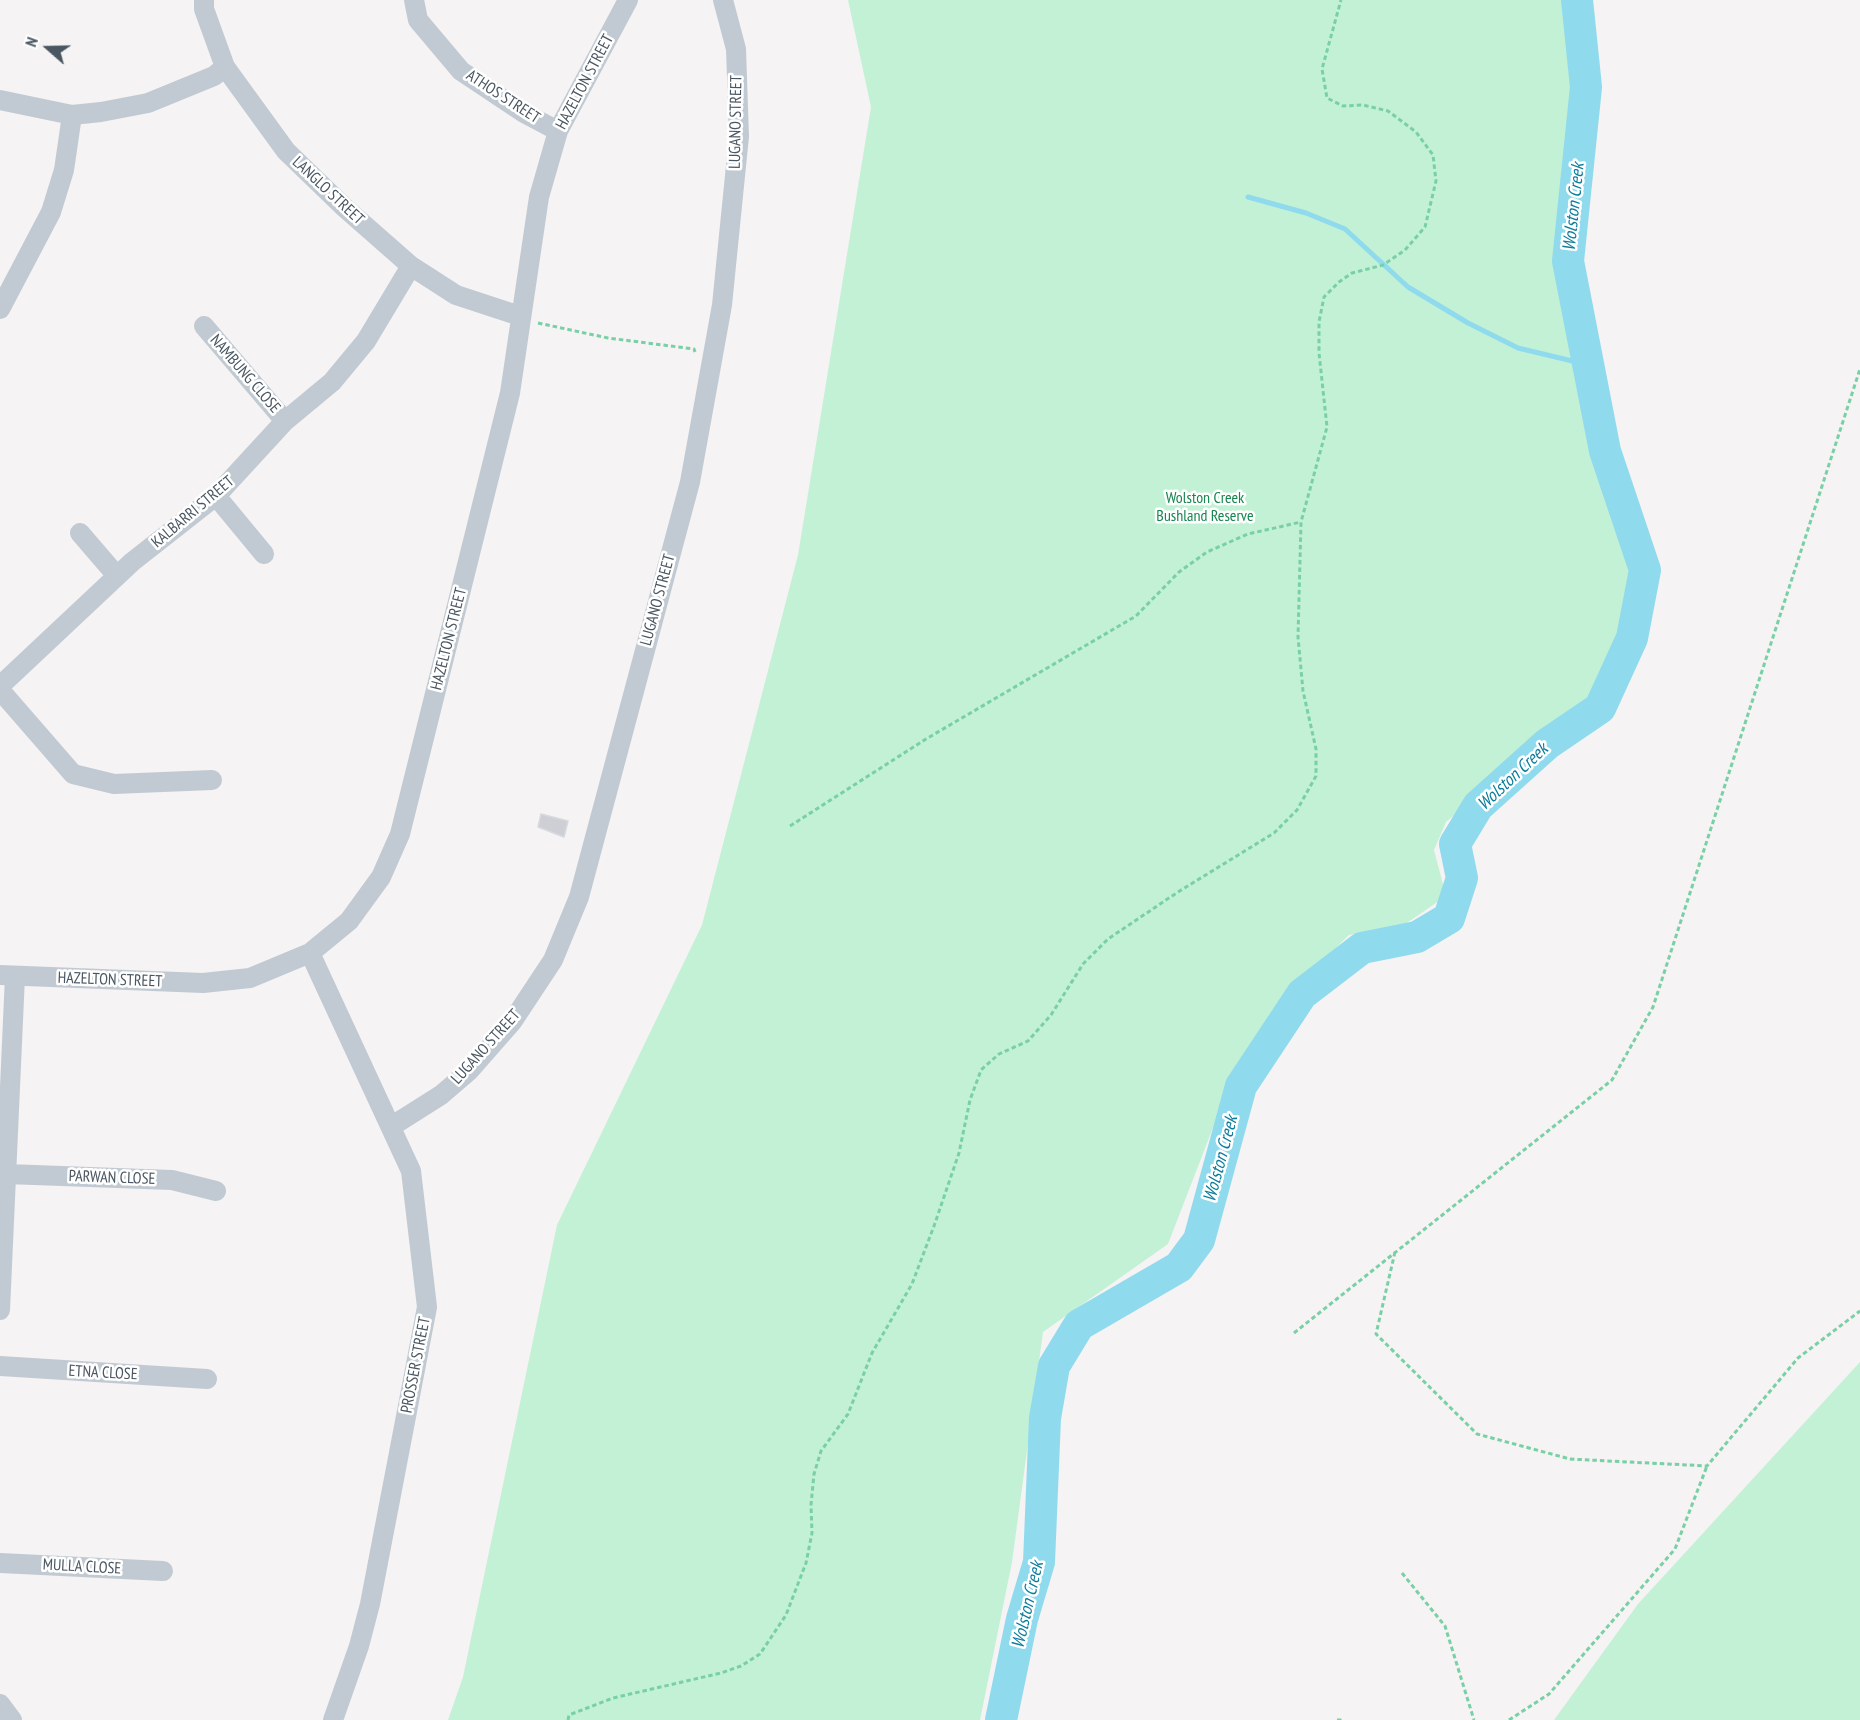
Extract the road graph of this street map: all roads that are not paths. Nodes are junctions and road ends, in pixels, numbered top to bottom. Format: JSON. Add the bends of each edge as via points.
{"nodes":[{"id":1,"x":204,"y":0,"type":"edge"},
{"id":2,"x":414,"y":0,"type":"edge"},
{"id":3,"x":628,"y":0,"type":"edge"},
{"id":4,"x":723,"y":0,"type":"edge"},
{"id":5,"x":225,"y":67,"type":"junction"},
{"id":6,"x":0,"y":100,"type":"edge"},
{"id":7,"x":72,"y":115,"type":"junction"},
{"id":8,"x":558,"y":131,"type":"junction"},
{"id":9,"x":411,"y":266,"type":"junction"},
{"id":10,"x":0,"y":309,"type":"edge"},
{"id":11,"x":520,"y":316,"type":"junction"},
{"id":12,"x":204,"y":326,"type":"dead end"},
{"id":13,"x":285,"y":421,"type":"junction"},
{"id":14,"x":216,"y":496,"type":"junction"},
{"id":15,"x":80,"y":533,"type":"dead end"},
{"id":16,"x":264,"y":554,"type":"dead end"},
{"id":17,"x":117,"y":576,"type":"junction"},
{"id":18,"x":0,"y":688,"type":"edge"},
{"id":19,"x":212,"y":780,"type":"dead end"},
{"id":20,"x":310,"y":953,"type":"junction"},
{"id":21,"x":7,"y":976,"type":"edge"},
{"id":22,"x":392,"y":1126,"type":"junction"},
{"id":23,"x":7,"y":1173,"type":"junction"},
{"id":24,"x":216,"y":1191,"type":"dead end"},
{"id":25,"x":0,"y":1310,"type":"edge"},
{"id":26,"x":0,"y":1366,"type":"edge"},
{"id":27,"x":207,"y":1379,"type":"dead end"},
{"id":28,"x":0,"y":1563,"type":"edge"},
{"id":29,"x":163,"y":1571,"type":"dead end"},
{"id":30,"x":0,"y":1704,"type":"edge"},
{"id":31,"x":12,"y":1720,"type":"edge"},
{"id":32,"x":333,"y":1720,"type":"edge"}],
"edges":[{"from":1,"to":5,"type":"street","name":"LANGLO STREET"},
{"from":2,"to":8,"type":"street","name":"ATHOS STREET","via":[[418,21],[461,70]]},
{"from":3,"to":8,"type":"street","name":"HAZELTON STREET"},
{"from":4,"to":22,"type":"street","name":"LUGANO STREET","via":[[736,49],[739,136],[722,305],[690,482],[579,897],[553,960],[512,1022],[470,1071]]},
{"from":5,"to":7,"type":"street","via":[[214,76],[148,103]]},
{"from":5,"to":9,"type":"street","name":"LANGLO STREET","via":[[286,151]]},
{"from":6,"to":7,"type":"street"},
{"from":7,"to":10,"type":"street","via":[[64,170],[51,212]]},
{"from":8,"to":11,"type":"street","name":"HAZELTON STREET","via":[[539,197]]},
{"from":9,"to":11,"type":"street","name":"LANGLO STREET","via":[[456,295]]},
{"from":9,"to":13,"type":"street","name":"KALBARRI STREET","via":[[366,341],[332,382]]},
{"from":11,"to":20,"type":"street","name":"HAZELTON STREET","via":[[510,393],[400,834],[381,877],[349,921]]},
{"from":12,"to":13,"type":"street","name":"NAMBUNG CLOSE"},
{"from":13,"to":14,"type":"street","name":"KALBARRI STREET"},
{"from":14,"to":16,"type":"street"},
{"from":14,"to":17,"type":"street","name":"KALBARRI STREET"},
{"from":15,"to":17,"type":"street"},
{"from":17,"to":18,"type":"street","name":"KALBARRI STREET"},
{"from":18,"to":19,"type":"street","via":[[73,774],[114,784]]},
{"from":20,"to":21,"type":"street","name":"HAZELTON STREET","via":[[250,978],[203,983]]},
{"from":20,"to":22,"type":"street","name":"PROSSER STREET"},
{"from":21,"to":23,"type":"street"},
{"from":22,"to":32,"type":"street","name":"PROSSER STREET","via":[[411,1172],[427,1307],[370,1604]]},
{"from":23,"to":24,"type":"street","name":"PARWAN CLOSE","via":[[172,1180]]},
{"from":23,"to":25,"type":"street"},
{"from":26,"to":27,"type":"street","name":"ETNA CLOSE"},
{"from":28,"to":29,"type":"street","name":"MULLA CLOSE"},
{"from":30,"to":31,"type":"street"}]}
